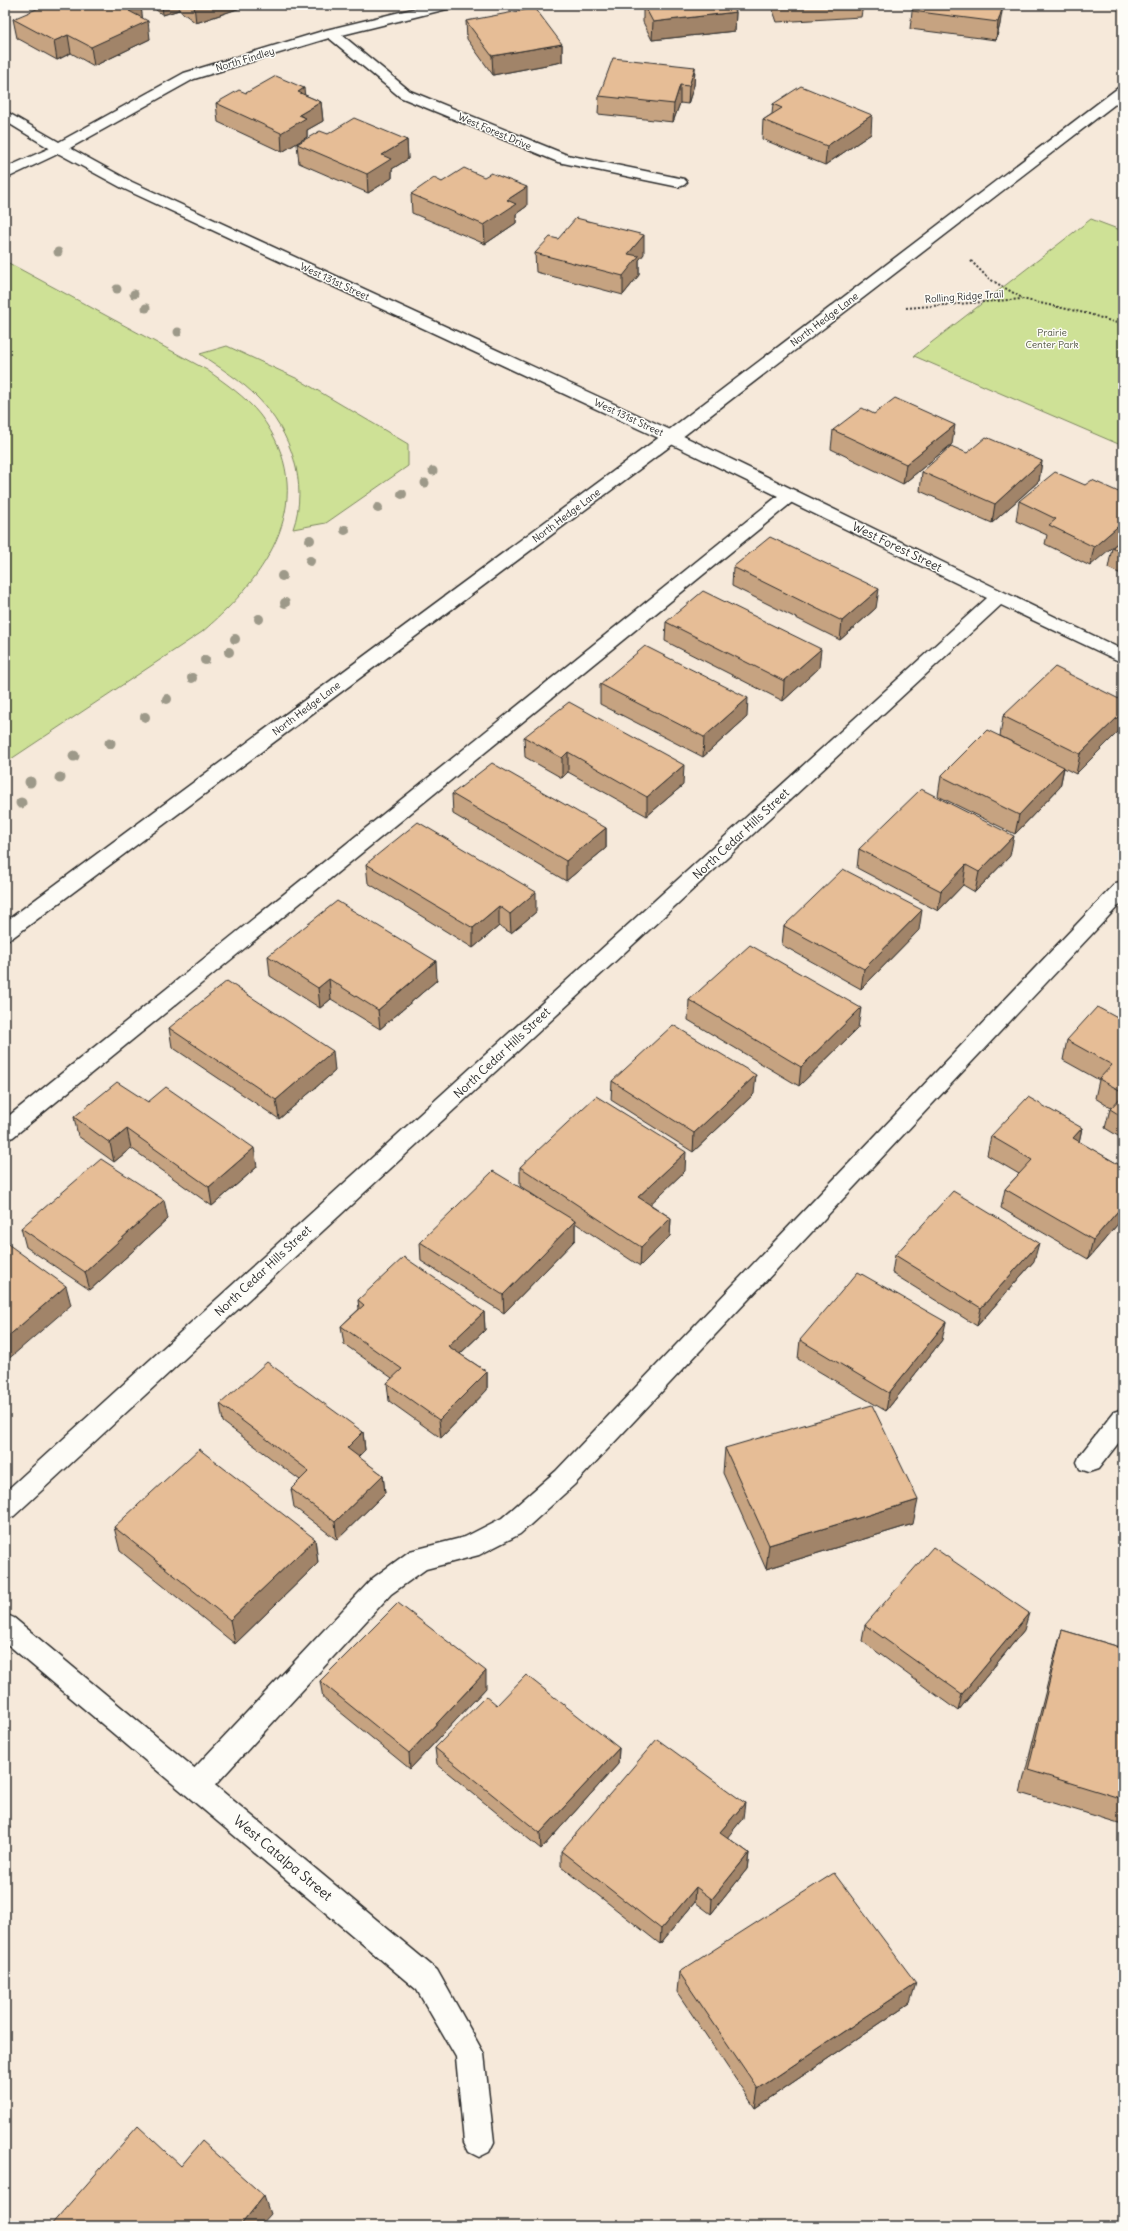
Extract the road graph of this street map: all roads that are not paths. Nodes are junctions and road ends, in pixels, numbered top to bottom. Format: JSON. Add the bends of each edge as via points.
{"nodes":[{"id":1,"x":446,"y":5,"type":"edge"},
{"id":2,"x":331,"y":33,"type":"junction"},
{"id":3,"x":1123,"y":91,"type":"edge"},
{"id":4,"x":5,"y":115,"type":"edge"},
{"id":5,"x":59,"y":148,"type":"junction"},
{"id":6,"x":5,"y":174,"type":"edge"},
{"id":7,"x":679,"y":182,"type":"dead end"},
{"id":8,"x":671,"y":437,"type":"junction"},
{"id":9,"x":790,"y":495,"type":"junction"},
{"id":10,"x":999,"y":597,"type":"junction"},
{"id":11,"x":1123,"y":657,"type":"edge"},
{"id":12,"x":1123,"y":888,"type":"edge"},
{"id":13,"x":5,"y":933,"type":"edge"},
{"id":14,"x":5,"y":1131,"type":"edge"},
{"id":15,"x":1123,"y":1419,"type":"edge"},
{"id":16,"x":1089,"y":1462,"type":"dead end"},
{"id":17,"x":5,"y":1508,"type":"edge"},
{"id":18,"x":5,"y":1626,"type":"edge"},
{"id":19,"x":197,"y":1785,"type":"junction"},
{"id":20,"x":479,"y":2142,"type":"dead end"}],
"edges":[{"from":1,"to":2,"type":"street","name":"North Findley"},
{"from":2,"to":5,"type":"street","name":"North Findley","via":[[189,76]]},
{"from":2,"to":7,"type":"street","name":"West Forest Drive","via":[[405,94],[563,159]]},
{"from":3,"to":8,"type":"street","name":"North Hedge Lane"},
{"from":4,"to":5,"type":"street","name":"West 131st Street"},
{"from":5,"to":6,"type":"street","name":"North Findley"},
{"from":5,"to":8,"type":"street","name":"West 131st Street","via":[[127,185]]},
{"from":8,"to":9,"type":"street","name":"West Forest Street"},
{"from":8,"to":13,"type":"street","name":"North Hedge Lane"},
{"from":9,"to":10,"type":"street","name":"West Forest Street"},
{"from":9,"to":14,"type":"street"},
{"from":10,"to":11,"type":"street","name":"West Forest Street"},
{"from":10,"to":17,"type":"street","name":"North Cedar Hills Street"},
{"from":12,"to":19,"type":"street","via":[[565,1478],[511,1526],[470,1547],[419,1559],[382,1586]]},
{"from":15,"to":16,"type":"street"},
{"from":18,"to":19,"type":"street","name":"West Catalpa Street"},
{"from":19,"to":20,"type":"street","name":"West Catalpa Street","via":[[427,1980],[470,2054]]}]}
